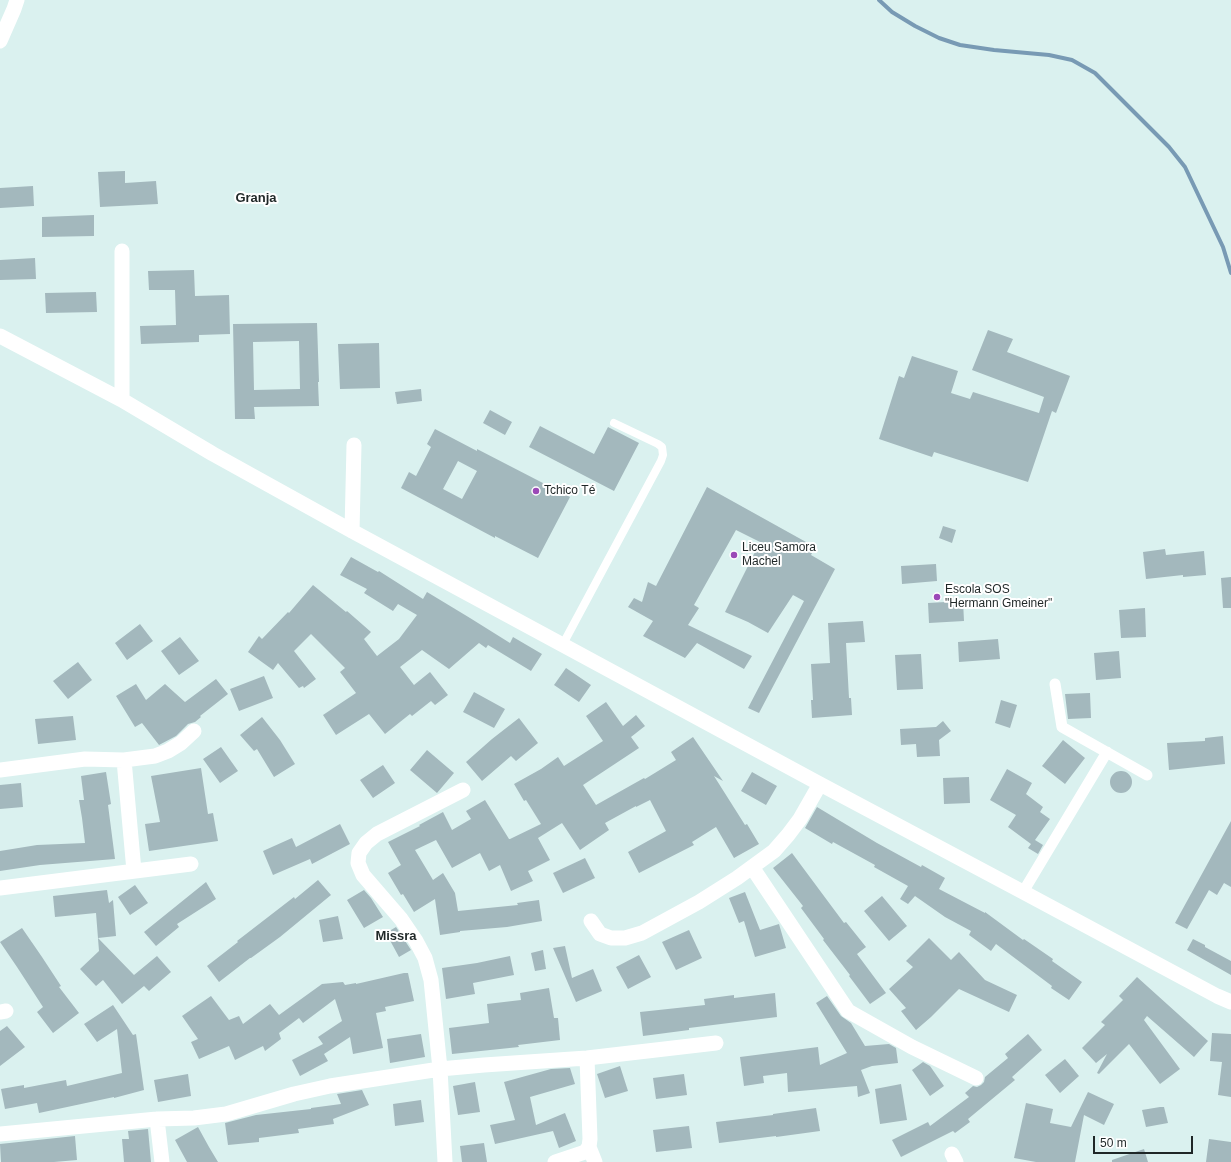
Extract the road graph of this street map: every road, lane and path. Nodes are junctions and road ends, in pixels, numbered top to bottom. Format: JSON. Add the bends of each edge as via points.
{"nodes":[{"id":1,"x":17,"y":0,"type":"edge"},
{"id":2,"x":0,"y":41,"type":"edge"},
{"id":3,"x":122,"y":251,"type":"dead end"},
{"id":4,"x":0,"y":336,"type":"edge"},
{"id":5,"x":122,"y":400,"type":"junction"},
{"id":6,"x":614,"y":423,"type":"dead end"},
{"id":7,"x":354,"y":444,"type":"dead end"},
{"id":8,"x":352,"y":531,"type":"junction"},
{"id":9,"x":563,"y":644,"type":"junction"},
{"id":10,"x":1055,"y":684,"type":"dead end"},
{"id":11,"x":194,"y":731,"type":"dead end"},
{"id":12,"x":1107,"y":752,"type":"junction"},
{"id":13,"x":124,"y":760,"type":"junction"},
{"id":14,"x":0,"y":770,"type":"edge"},
{"id":15,"x":1147,"y":775,"type":"dead end"},
{"id":16,"x":820,"y":784,"type":"junction"},
{"id":17,"x":463,"y":790,"type":"dead end"},
{"id":18,"x":191,"y":864,"type":"dead end"},
{"id":19,"x":752,"y":867,"type":"junction"},
{"id":20,"x":134,"y":871,"type":"junction"},
{"id":21,"x":0,"y":888,"type":"edge"},
{"id":22,"x":1023,"y":892,"type":"junction"},
{"id":23,"x":591,"y":921,"type":"dead end"},
{"id":24,"x":1231,"y":1002,"type":"edge"},
{"id":25,"x":716,"y":1043,"type":"dead end"},
{"id":26,"x":587,"y":1058,"type":"junction"},
{"id":27,"x":440,"y":1069,"type":"junction"},
{"id":28,"x":976,"y":1078,"type":"dead end"},
{"id":29,"x":157,"y":1119,"type":"junction"},
{"id":30,"x":0,"y":1134,"type":"edge"},
{"id":31,"x":588,"y":1147,"type":"junction"},
{"id":32,"x":162,"y":1162,"type":"edge"},
{"id":33,"x":445,"y":1162,"type":"edge"},
{"id":34,"x":556,"y":1162,"type":"edge"},
{"id":35,"x":594,"y":1162,"type":"edge"}],
"edges":[{"from":1,"to":2,"type":"street"},
{"from":3,"to":5,"type":"street"},
{"from":4,"to":5,"type":"street"},
{"from":5,"to":8,"type":"street"},
{"from":6,"to":9,"type":"lane","via":[[658,444],[662,447],[663,455]]},
{"from":7,"to":8,"type":"street"},
{"from":8,"to":9,"type":"street"},
{"from":9,"to":16,"type":"street"},
{"from":10,"to":12,"type":"street","via":[[1062,727]]},
{"from":11,"to":13,"type":"street","via":[[168,751],[155,756]]},
{"from":12,"to":15,"type":"street"},
{"from":12,"to":22,"type":"street"},
{"from":13,"to":14,"type":"street","via":[[85,759]]},
{"from":13,"to":20,"type":"street"},
{"from":16,"to":19,"type":"street","via":[[788,835],[774,851]]},
{"from":16,"to":22,"type":"street"},
{"from":17,"to":27,"type":"street","via":[[377,834],[359,853],[358,863],[363,875],[402,919],[425,958],[431,980]]},
{"from":18,"to":20,"type":"street"},
{"from":19,"to":23,"type":"street","via":[[699,902],[642,933],[625,938],[612,938],[600,934]]},
{"from":19,"to":28,"type":"street","via":[[848,1011],[912,1047]]},
{"from":20,"to":21,"type":"street"},
{"from":22,"to":24,"type":"street"},
{"from":25,"to":26,"type":"street"},
{"from":26,"to":27,"type":"street"},
{"from":26,"to":31,"type":"street","via":[[590,1139]]},
{"from":27,"to":29,"type":"street","via":[[330,1086],[226,1114]]},
{"from":27,"to":33,"type":"street"},
{"from":29,"to":30,"type":"street"},
{"from":29,"to":32,"type":"street"},
{"from":31,"to":34,"type":"street","via":[[585,1152]]},
{"from":31,"to":35,"type":"street"}]}
